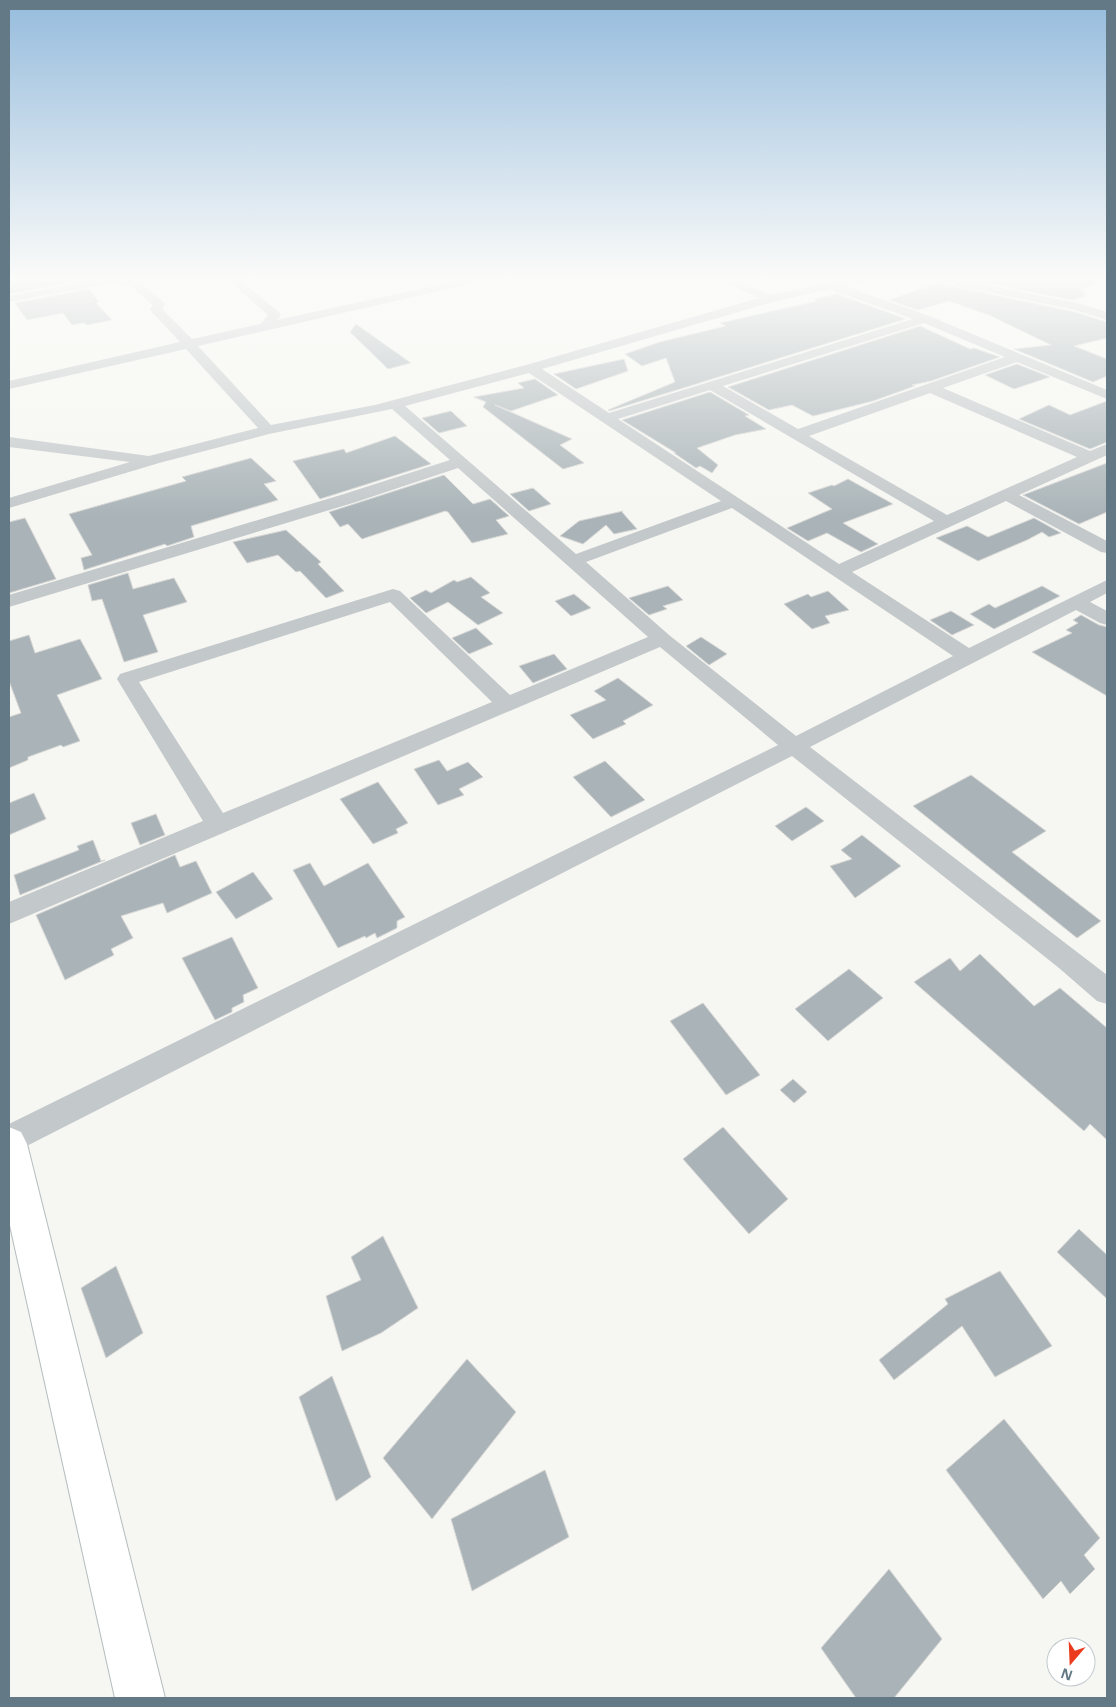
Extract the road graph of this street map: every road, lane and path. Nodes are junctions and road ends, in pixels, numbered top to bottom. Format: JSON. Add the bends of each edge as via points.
{"nodes":[{"id":1,"x":133,"y":357,"type":"edge"},
{"id":2,"x":201,"y":357,"type":"edge"},
{"id":3,"x":570,"y":357,"type":"edge"},
{"id":4,"x":803,"y":357,"type":"edge"},
{"id":5,"x":1018,"y":357,"type":"joint"},
{"id":6,"x":530,"y":368,"type":"junction"},
{"id":7,"x":9,"y":385,"type":"edge"},
{"id":8,"x":711,"y":385,"type":"junction"},
{"id":9,"x":931,"y":388,"type":"junction"},
{"id":10,"x":1107,"y":395,"type":"edge"},
{"id":11,"x":395,"y":404,"type":"junction"},
{"id":12,"x":607,"y":418,"type":"junction"},
{"id":13,"x":268,"y":430,"type":"junction"},
{"id":14,"x":797,"y":435,"type":"junction"},
{"id":15,"x":9,"y":442,"type":"edge"},
{"id":16,"x":1107,"y":449,"type":"edge"},
{"id":17,"x":1090,"y":457,"type":"junction"},
{"id":18,"x":153,"y":460,"type":"junction"},
{"id":19,"x":460,"y":462,"type":"junction"},
{"id":20,"x":1007,"y":495,"type":"junction"},
{"id":21,"x":734,"y":502,"type":"junction"},
{"id":22,"x":9,"y":503,"type":"edge"},
{"id":23,"x":947,"y":522,"type":"junction"},
{"id":24,"x":1107,"y":548,"type":"edge"},
{"id":25,"x":573,"y":561,"type":"junction"},
{"id":26,"x":838,"y":571,"type":"junction"},
{"id":27,"x":1107,"y":586,"type":"edge"},
{"id":28,"x":9,"y":601,"type":"edge"},
{"id":29,"x":1076,"y":602,"type":"junction"},
{"id":30,"x":1107,"y":619,"type":"edge"},
{"id":31,"x":662,"y":639,"type":"junction"},
{"id":32,"x":968,"y":657,"type":"junction"},
{"id":33,"x":507,"y":704,"type":"junction"},
{"id":34,"x":794,"y":746,"type":"junction"},
{"id":35,"x":218,"y":825,"type":"junction"},
{"id":36,"x":9,"y":913,"type":"edge"},
{"id":37,"x":1107,"y":992,"type":"edge"},
{"id":38,"x":9,"y":1140,"type":"edge"},
{"id":39,"x":9,"y":1144,"type":"edge"},
{"id":40,"x":140,"y":1698,"type":"edge"}],
"edges":[{"from":1,"to":7,"type":"street"},
{"from":2,"to":13,"type":"street"},
{"from":3,"to":6,"type":"street"},
{"from":4,"to":8,"type":"street"},
{"from":5,"to":9,"type":"street"},
{"from":5,"to":10,"type":"street"},
{"from":6,"to":11,"type":"street"},
{"from":6,"to":12,"type":"street"},
{"from":8,"to":12,"type":"street"},
{"from":8,"to":14,"type":"street"},
{"from":9,"to":14,"type":"street"},
{"from":9,"to":17,"type":"street"},
{"from":11,"to":13,"type":"street"},
{"from":11,"to":19,"type":"street"},
{"from":12,"to":21,"type":"street"},
{"from":13,"to":18,"type":"street"},
{"from":14,"to":23,"type":"street"},
{"from":15,"to":18,"type":"street"},
{"from":16,"to":17,"type":"street"},
{"from":17,"to":20,"type":"street"},
{"from":18,"to":22,"type":"street"},
{"from":19,"to":25,"type":"street"},
{"from":19,"to":28,"type":"street"},
{"from":20,"to":23,"type":"street"},
{"from":20,"to":24,"type":"street"},
{"from":21,"to":25,"type":"street"},
{"from":21,"to":26,"type":"street"},
{"from":23,"to":26,"type":"street"},
{"from":25,"to":31,"type":"street"},
{"from":26,"to":32,"type":"street"},
{"from":27,"to":29,"type":"street"},
{"from":29,"to":30,"type":"street"},
{"from":29,"to":32,"type":"street"},
{"from":31,"to":33,"type":"street"},
{"from":31,"to":34,"type":"street"},
{"from":32,"to":34,"type":"street"},
{"from":33,"to":35,"type":"street"},
{"from":33,"to":35,"type":"street","via":[[393,595],[127,679]]},
{"from":34,"to":37,"type":"street"},
{"from":34,"to":38,"type":"street"},
{"from":35,"to":36,"type":"street"},
{"from":39,"to":40,"type":"street"}]}
